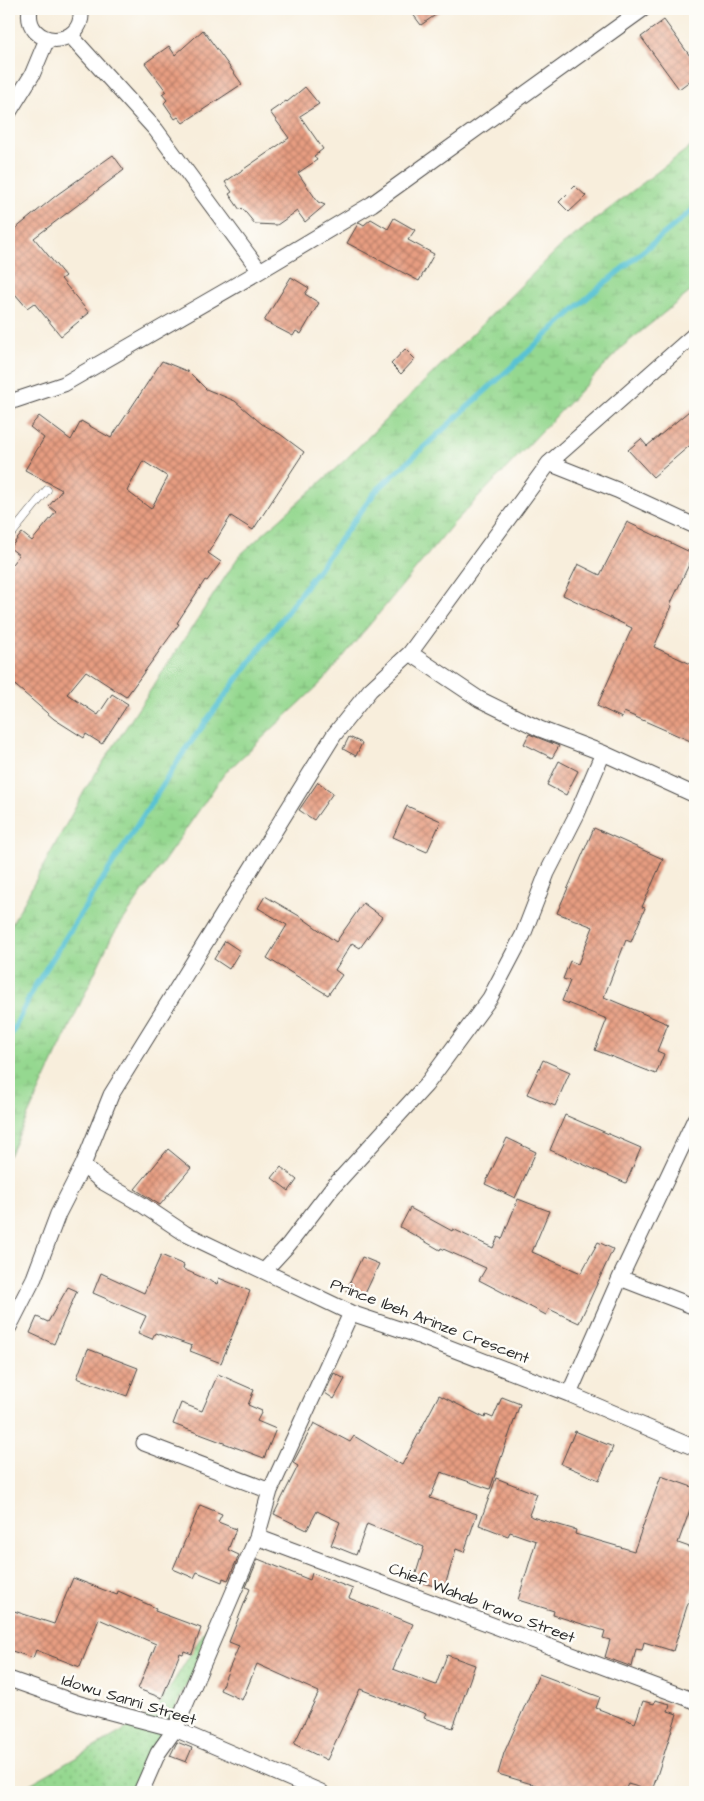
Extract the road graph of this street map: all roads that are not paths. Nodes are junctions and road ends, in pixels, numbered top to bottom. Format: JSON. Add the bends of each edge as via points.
{"nodes":[{"id":1,"x":30,"y":9,"type":"edge"},
{"id":2,"x":80,"y":9,"type":"edge"},
{"id":3,"x":643,"y":9,"type":"edge"},
{"id":4,"x":70,"y":36,"type":"junction"},
{"id":5,"x":47,"y":39,"type":"junction"},
{"id":6,"x":9,"y":112,"type":"edge"},
{"id":7,"x":260,"y":271,"type":"junction"},
{"id":8,"x":695,"y":334,"type":"edge"},
{"id":9,"x":9,"y":401,"type":"edge"},
{"id":10,"x":549,"y":464,"type":"junction"},
{"id":11,"x":47,"y":490,"type":"dead end"},
{"id":12,"x":695,"y":526,"type":"edge"},
{"id":13,"x":9,"y":537,"type":"edge"},
{"id":14,"x":410,"y":653,"type":"junction"},
{"id":15,"x":603,"y":753,"type":"junction"},
{"id":16,"x":695,"y":795,"type":"edge"},
{"id":17,"x":695,"y":1119,"type":"edge"},
{"id":18,"x":83,"y":1166,"type":"junction"},
{"id":19,"x":265,"y":1270,"type":"junction"},
{"id":20,"x":620,"y":1278,"type":"junction"},
{"id":21,"x":695,"y":1307,"type":"edge"},
{"id":22,"x":351,"y":1313,"type":"junction"},
{"id":23,"x":9,"y":1327,"type":"edge"},
{"id":24,"x":569,"y":1394,"type":"junction"},
{"id":25,"x":144,"y":1443,"type":"dead end"},
{"id":26,"x":695,"y":1448,"type":"edge"},
{"id":27,"x":270,"y":1490,"type":"junction"},
{"id":28,"x":257,"y":1537,"type":"junction"},
{"id":29,"x":9,"y":1678,"type":"edge"},
{"id":30,"x":695,"y":1701,"type":"edge"},
{"id":31,"x":175,"y":1729,"type":"junction"},
{"id":32,"x":141,"y":1792,"type":"edge"},
{"id":33,"x":321,"y":1792,"type":"edge"}],
"edges":[{"from":1,"to":5,"type":"street","via":[[33,28]]},
{"from":2,"to":4,"type":"street","via":[[78,26]]},
{"from":3,"to":7,"type":"street","via":[[372,204]]},
{"from":4,"to":5,"type":"street"},
{"from":4,"to":7,"type":"street","via":[[156,130]]},
{"from":5,"to":6,"type":"street","via":[[32,75]]},
{"from":7,"to":9,"type":"street","via":[[64,384]]},
{"from":8,"to":10,"type":"street"},
{"from":10,"to":12,"type":"street","via":[[617,490]]},
{"from":10,"to":14,"type":"street"},
{"from":11,"to":13,"type":"lane"},
{"from":14,"to":15,"type":"street","via":[[479,699],[540,729]]},
{"from":14,"to":18,"type":"street","via":[[370,690],[334,735],[111,1095]]},
{"from":15,"to":16,"type":"street"},
{"from":15,"to":19,"type":"street","via":[[523,935],[490,998],[426,1084],[332,1188]]},
{"from":17,"to":20,"type":"street"},
{"from":18,"to":19,"type":"street","name":"Prince Ibeh Arinze Crescent","via":[[101,1181],[186,1234]]},
{"from":18,"to":23,"type":"street","via":[[58,1214],[34,1278]]},
{"from":19,"to":22,"type":"street","name":"Prince Ibeh Arinze Crescent"},
{"from":20,"to":21,"type":"street"},
{"from":20,"to":24,"type":"street"},
{"from":22,"to":24,"type":"street","name":"Prince Ibeh Arinze Crescent"},
{"from":22,"to":27,"type":"street"},
{"from":24,"to":26,"type":"street","name":"Prince Ibeh Arinze Crescent"},
{"from":25,"to":27,"type":"street"},
{"from":27,"to":28,"type":"street"},
{"from":28,"to":30,"type":"street","name":"Chief Wahab Irawo Street"},
{"from":28,"to":31,"type":"street"},
{"from":29,"to":31,"type":"street","name":"Idowu Sanni Street","via":[[80,1704]]},
{"from":31,"to":32,"type":"street","via":[[158,1754]]},
{"from":31,"to":33,"type":"street","name":"Idowu Sanni Street"}]}
